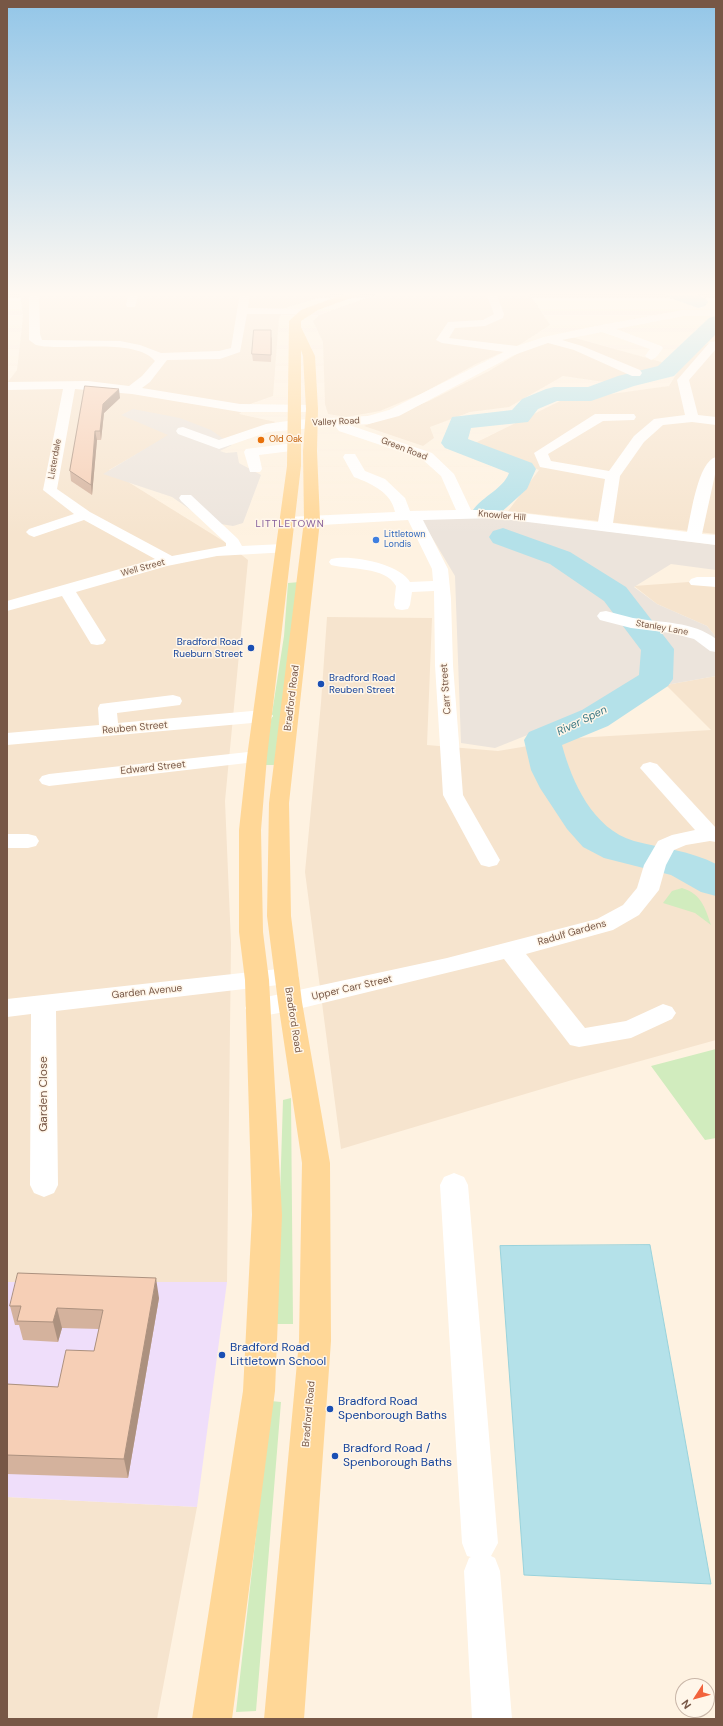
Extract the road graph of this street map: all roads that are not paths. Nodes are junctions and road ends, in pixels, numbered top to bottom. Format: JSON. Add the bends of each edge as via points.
{"nodes":[{"id":1,"x":150,"y":374,"type":"edge"},
{"id":2,"x":295,"y":374,"type":"edge"},
{"id":3,"x":310,"y":374,"type":"edge"},
{"id":4,"x":472,"y":374,"type":"edge"},
{"id":5,"x":689,"y":374,"type":"edge"},
{"id":6,"x":70,"y":385,"type":"junction"},
{"id":7,"x":7,"y":386,"type":"edge"},
{"id":8,"x":132,"y":390,"type":"junction"},
{"id":9,"x":312,"y":409,"type":"junction"},
{"id":10,"x":295,"y":417,"type":"junction"},
{"id":11,"x":628,"y":417,"type":"dead end"},
{"id":12,"x":692,"y":418,"type":"junction"},
{"id":13,"x":716,"y":421,"type":"edge"},
{"id":14,"x":312,"y":423,"type":"junction"},
{"id":15,"x":339,"y":423,"type":"junction"},
{"id":16,"x":183,"y":431,"type":"dead end"},
{"id":17,"x":294,"y":447,"type":"junction"},
{"id":18,"x":350,"y":457,"type":"dead end"},
{"id":19,"x":716,"y":461,"type":"edge"},
{"id":20,"x":256,"y":469,"type":"dead end"},
{"id":21,"x":613,"y":476,"type":"junction"},
{"id":22,"x":186,"y":498,"type":"dead end"},
{"id":23,"x":465,"y":514,"type":"junction"},
{"id":24,"x":85,"y":515,"type":"junction"},
{"id":25,"x":408,"y":516,"type":"junction"},
{"id":26,"x":299,"y":522,"type":"junction"},
{"id":27,"x":605,"y":527,"type":"junction"},
{"id":28,"x":34,"y":532,"type":"dead end"},
{"id":29,"x":693,"y":538,"type":"junction"},
{"id":30,"x":716,"y":540,"type":"edge"},
{"id":31,"x":283,"y":549,"type":"junction"},
{"id":32,"x":235,"y":551,"type":"junction"},
{"id":33,"x":170,"y":561,"type":"junction"},
{"id":34,"x":337,"y":562,"type":"dead end"},
{"id":35,"x":697,"y":582,"type":"dead end"},
{"id":36,"x":716,"y":582,"type":"edge"},
{"id":37,"x":442,"y":586,"type":"junction"},
{"id":38,"x":404,"y":587,"type":"junction"},
{"id":39,"x":66,"y":589,"type":"junction"},
{"id":40,"x":402,"y":605,"type":"dead end"},
{"id":41,"x":7,"y":606,"type":"edge"},
{"id":42,"x":606,"y":616,"type":"dead end"},
{"id":43,"x":96,"y":640,"type":"dead end"},
{"id":44,"x":716,"y":647,"type":"edge"},
{"id":45,"x":173,"y":701,"type":"dead end"},
{"id":46,"x":263,"y":716,"type":"junction"},
{"id":47,"x":109,"y":730,"type":"junction"},
{"id":48,"x":7,"y":739,"type":"edge"},
{"id":49,"x":257,"y":757,"type":"junction"},
{"id":50,"x":650,"y":768,"type":"dead end"},
{"id":51,"x":49,"y":780,"type":"dead end"},
{"id":52,"x":713,"y":834,"type":"edge"},
{"id":53,"x":489,"y":860,"type":"dead end"},
{"id":54,"x":510,"y":950,"type":"junction"},
{"id":55,"x":447,"y":966,"type":"joint"},
{"id":56,"x":287,"y":976,"type":"junction"},
{"id":57,"x":257,"y":980,"type":"junction"},
{"id":58,"x":290,"y":1002,"type":"junction"},
{"id":59,"x":44,"y":1004,"type":"junction"},
{"id":60,"x":7,"y":1008,"type":"edge"},
{"id":61,"x":257,"y":1008,"type":"junction"},
{"id":62,"x":663,"y":1013,"type":"dead end"},
{"id":63,"x":44,"y":1185,"type":"dead end"},
{"id":64,"x":454,"y":1185,"type":"dead end"},
{"id":65,"x":212,"y":1719,"type":"edge"},
{"id":66,"x":284,"y":1719,"type":"edge"},
{"id":67,"x":492,"y":1719,"type":"edge"}],
"edges":[{"from":1,"to":8,"type":"street"},
{"from":2,"to":10,"type":"main road","name":"Bradford Road"},
{"from":3,"to":9,"type":"main road","name":"Bradford Road"},
{"from":4,"to":15,"type":"street","name":"Valley Road","via":[[394,413],[369,420]]},
{"from":5,"to":12,"type":"street","via":[[683,380]]},
{"from":6,"to":7,"type":"street"},
{"from":6,"to":8,"type":"street","via":[[91,380]]},
{"from":6,"to":24,"type":"street","name":"Listerdale","via":[[50,490]]},
{"from":8,"to":10,"type":"street"},
{"from":9,"to":10,"type":"street"},
{"from":9,"to":14,"type":"main road","name":"Bradford Road"},
{"from":10,"to":14,"type":"street","name":"Valley Road"},
{"from":10,"to":16,"type":"street","via":[[219,445]]},
{"from":10,"to":17,"type":"main road","name":"Bradford Road"},
{"from":11,"to":21,"type":"street","via":[[600,417],[541,453],[545,464]]},
{"from":12,"to":13,"type":"street"},
{"from":12,"to":21,"type":"street","via":[[659,422],[639,439]]},
{"from":14,"to":15,"type":"street","name":"Valley Road"},
{"from":14,"to":26,"type":"main road","name":"Bradford Road"},
{"from":15,"to":23,"type":"street","name":"Green Road","via":[[344,428],[427,456],[447,474]]},
{"from":17,"to":20,"type":"street","via":[[251,452]]},
{"from":17,"to":26,"type":"main road","name":"Bradford Road"},
{"from":18,"to":25,"type":"street","name":"Carr Street","via":[[359,474],[380,482],[400,501]]},
{"from":19,"to":29,"type":"street","via":[[709,470]]},
{"from":21,"to":27,"type":"street"},
{"from":22,"to":32,"type":"street","via":[[233,542]]},
{"from":23,"to":25,"type":"street","name":"Knowler Hill"},
{"from":23,"to":27,"type":"street","name":"Knowler Hill","via":[[495,514]]},
{"from":24,"to":28,"type":"street"},
{"from":24,"to":33,"type":"street","name":"Listerdale"},
{"from":25,"to":26,"type":"street","name":"Knowler Hill"},
{"from":25,"to":37,"type":"street","name":"Carr Street","via":[[440,569]]},
{"from":26,"to":31,"type":"main road","name":"Bradford Road"},
{"from":26,"to":56,"type":"main road","name":"Bradford Road","via":[[292,699],[279,803],[279,916]]},
{"from":27,"to":29,"type":"street","name":"Knowler Hill"},
{"from":29,"to":30,"type":"street","name":"Knowler Hill"},
{"from":31,"to":32,"type":"street","name":"Well Street"},
{"from":31,"to":46,"type":"main road","name":"Bradford Road"},
{"from":32,"to":33,"type":"street","name":"Well Street","via":[[217,551]]},
{"from":33,"to":39,"type":"street","name":"Well Street"},
{"from":34,"to":38,"type":"street","via":[[392,573],[399,578]]},
{"from":35,"to":36,"type":"street"},
{"from":37,"to":38,"type":"street"},
{"from":37,"to":53,"type":"street","name":"Carr Street","via":[[444,665],[453,795]]},
{"from":38,"to":40,"type":"street"},
{"from":39,"to":41,"type":"street","name":"Well Street"},
{"from":39,"to":43,"type":"street"},
{"from":42,"to":44,"type":"street","name":"Stanley Lane","via":[[700,635]]},
{"from":45,"to":47,"type":"street","via":[[107,708]]},
{"from":46,"to":47,"type":"street","name":"Reuben Street"},
{"from":46,"to":49,"type":"main road","name":"Bradford Road"},
{"from":47,"to":48,"type":"street","name":"Reuben Street"},
{"from":49,"to":51,"type":"street","name":"Edward Street"},
{"from":49,"to":57,"type":"main road","name":"Bradford Road","via":[[250,830],[251,932]]},
{"from":50,"to":52,"type":"street","name":"Radulf Gardens"},
{"from":52,"to":54,"type":"street","name":"Radulf Gardens","via":[[680,840],[666,846],[658,859],[648,890],[630,910],[605,925]]},
{"from":54,"to":55,"type":"street","name":"Radulf Gardens"},
{"from":54,"to":62,"type":"street","via":[[579,1038],[630,1028]]},
{"from":55,"to":58,"type":"street","name":"Upper Carr Street"},
{"from":56,"to":57,"type":"street","name":"Garden Avenue"},
{"from":56,"to":58,"type":"main road","name":"Bradford Road"},
{"from":57,"to":59,"type":"street","name":"Garden Avenue"},
{"from":57,"to":61,"type":"main road","name":"Bradford Road"},
{"from":58,"to":61,"type":"street","name":"Upper Carr Street"},
{"from":58,"to":66,"type":"main road","name":"Bradford Road","via":[[316,1163],[315,1333]]},
{"from":59,"to":60,"type":"street","name":"Garden Avenue"},
{"from":59,"to":63,"type":"street","name":"Garden Close"},
{"from":61,"to":65,"type":"main road","name":"Bradford Road","via":[[267,1215],[259,1391]]},
{"from":64,"to":67,"type":"street"}]}
